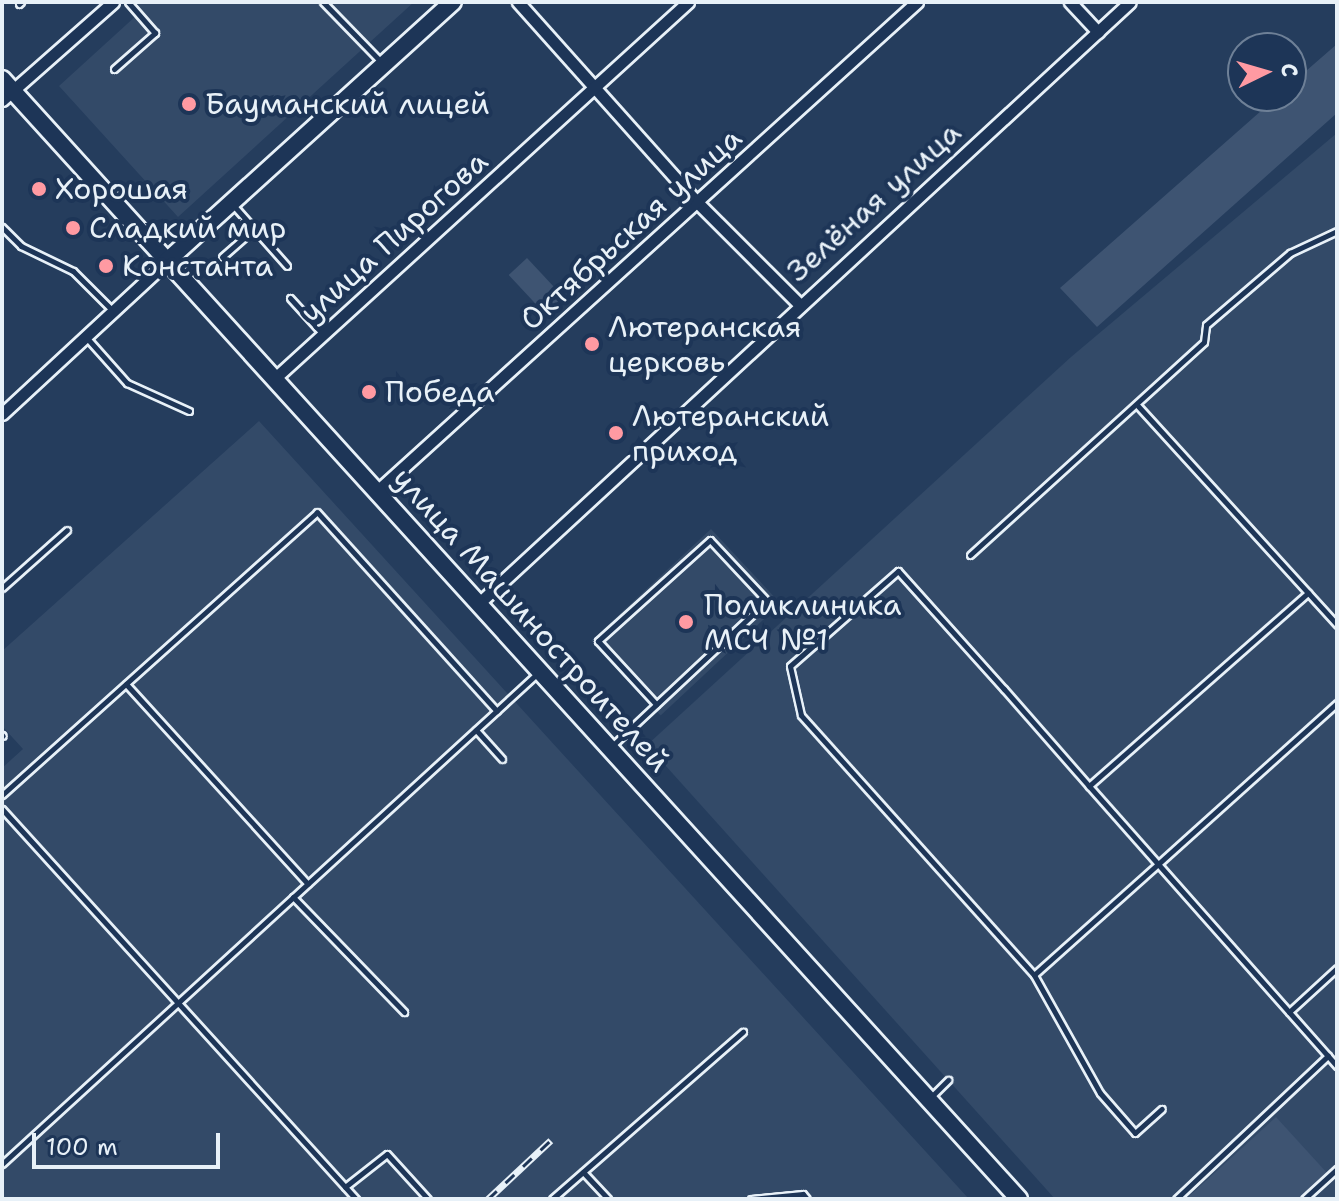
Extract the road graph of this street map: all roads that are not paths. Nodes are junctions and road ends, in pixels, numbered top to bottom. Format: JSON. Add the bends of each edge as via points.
{"nodes":[{"id":1,"x":113,"y":2,"type":"edge"},
{"id":2,"x":128,"y":2,"type":"edge"},
{"id":3,"x":323,"y":2,"type":"edge"},
{"id":4,"x":453,"y":2,"type":"edge"},
{"id":5,"x":518,"y":2,"type":"edge"},
{"id":6,"x":688,"y":2,"type":"edge"},
{"id":7,"x":917,"y":2,"type":"edge"},
{"id":8,"x":1070,"y":2,"type":"edge"},
{"id":9,"x":1130,"y":2,"type":"edge"},
{"id":10,"x":1098,"y":32,"type":"junction"},
{"id":11,"x":383,"y":65,"type":"junction"},
{"id":12,"x":114,"y":69,"type":"dead end"},
{"id":13,"x":595,"y":87,"type":"junction"},
{"id":14,"x":6,"y":90,"type":"edge"},
{"id":15,"x":231,"y":202,"type":"junction"},
{"id":16,"x":697,"y":202,"type":"junction"},
{"id":17,"x":2,"y":227,"type":"edge"},
{"id":18,"x":254,"y":229,"type":"junction"},
{"id":19,"x":1337,"y":231,"type":"edge"},
{"id":20,"x":222,"y":257,"type":"dead end"},
{"id":21,"x":167,"y":261,"type":"junction"},
{"id":22,"x":287,"y":266,"type":"dead end"},
{"id":23,"x":290,"y":298,"type":"dead end"},
{"id":24,"x":798,"y":303,"type":"junction"},
{"id":25,"x":113,"y":311,"type":"junction"},
{"id":26,"x":323,"y":334,"type":"junction"},
{"id":27,"x":85,"y":336,"type":"junction"},
{"id":28,"x":274,"y":379,"type":"junction"},
{"id":29,"x":1138,"y":406,"type":"dead end"},
{"id":30,"x":189,"y":411,"type":"dead end"},
{"id":31,"x":2,"y":414,"type":"edge"},
{"id":32,"x":376,"y":492,"type":"junction"},
{"id":33,"x":67,"y":530,"type":"dead end"},
{"id":34,"x":970,"y":555,"type":"dead end"},
{"id":35,"x":2,"y":588,"type":"edge"},
{"id":36,"x":1308,"y":593,"type":"junction"},
{"id":37,"x":478,"y":604,"type":"junction"},
{"id":38,"x":1337,"y":625,"type":"edge"},
{"id":39,"x":540,"y":671,"type":"junction"},
{"id":40,"x":126,"y":684,"type":"junction"},
{"id":41,"x":1337,"y":703,"type":"edge"},
{"id":42,"x":656,"y":704,"type":"junction"},
{"id":43,"x":497,"y":711,"type":"junction"},
{"id":44,"x":476,"y":730,"type":"junction"},
{"id":45,"x":609,"y":748,"type":"junction"},
{"id":46,"x":502,"y":759,"type":"dead end"},
{"id":47,"x":1089,"y":786,"type":"junction"},
{"id":48,"x":2,"y":795,"type":"edge"},
{"id":49,"x":2,"y":809,"type":"edge"},
{"id":50,"x":1158,"y":864,"type":"junction"},
{"id":51,"x":308,"y":884,"type":"junction"},
{"id":52,"x":293,"y":897,"type":"junction"},
{"id":53,"x":1337,"y":968,"type":"edge"},
{"id":54,"x":1034,"y":975,"type":"junction"},
{"id":55,"x":178,"y":1003,"type":"junction"},
{"id":56,"x":404,"y":1012,"type":"dead end"},
{"id":57,"x":1289,"y":1012,"type":"junction"},
{"id":58,"x":743,"y":1032,"type":"dead end"},
{"id":59,"x":1328,"y":1056,"type":"junction"},
{"id":60,"x":1337,"y":1066,"type":"edge"},
{"id":61,"x":948,"y":1080,"type":"dead end"},
{"id":62,"x":928,"y":1099,"type":"junction"},
{"id":63,"x":1162,"y":1109,"type":"dead end"},
{"id":64,"x":2,"y":1164,"type":"edge"},
{"id":65,"x":1337,"y":1169,"type":"edge"},
{"id":66,"x":583,"y":1172,"type":"junction"},
{"id":67,"x":345,"y":1187,"type":"junction"},
{"id":68,"x":356,"y":1199,"type":"edge"},
{"id":69,"x":428,"y":1199,"type":"edge"},
{"id":70,"x":552,"y":1199,"type":"edge"},
{"id":71,"x":608,"y":1199,"type":"edge"},
{"id":72,"x":751,"y":1199,"type":"edge"},
{"id":73,"x":807,"y":1199,"type":"edge"},
{"id":74,"x":1019,"y":1199,"type":"edge"},
{"id":75,"x":1176,"y":1199,"type":"edge"},
{"id":76,"x":1304,"y":1199,"type":"edge"}],
"edges":[{"from":1,"to":14,"type":"street"},
{"from":2,"to":12,"type":"lane","via":[[155,33]]},
{"from":3,"to":11,"type":"lane"},
{"from":4,"to":11,"type":"main road"},
{"from":5,"to":13,"type":"street"},
{"from":6,"to":13,"type":"street","name":"улица Пирогова"},
{"from":7,"to":16,"type":"street","name":"Октябрьская улица"},
{"from":8,"to":10,"type":"street"},
{"from":9,"to":10,"type":"street","name":"Зелёная улица"},
{"from":10,"to":24,"type":"street","name":"Зелёная улица"},
{"from":11,"to":15,"type":"main road"},
{"from":13,"to":16,"type":"street"},
{"from":13,"to":26,"type":"street","name":"улица Пирогова"},
{"from":14,"to":21,"type":"main road","name":"улица Машиностроителей"},
{"from":15,"to":18,"type":"lane"},
{"from":15,"to":21,"type":"main road"},
{"from":16,"to":24,"type":"street"},
{"from":16,"to":32,"type":"street","name":"Октябрьская улица"},
{"from":17,"to":25,"type":"lane","via":[[21,246],[73,271]]},
{"from":18,"to":20,"type":"lane"},
{"from":18,"to":22,"type":"lane"},
{"from":19,"to":34,"type":"lane","via":[[1290,253],[1206,325],[1204,342]]},
{"from":21,"to":25,"type":"street"},
{"from":21,"to":28,"type":"main road","name":"улица Машиностроителей"},
{"from":23,"to":26,"type":"lane"},
{"from":24,"to":37,"type":"street","name":"Зелёная улица"},
{"from":25,"to":27,"type":"street"},
{"from":26,"to":28,"type":"street","name":"улица Пирогова"},
{"from":27,"to":30,"type":"lane","via":[[127,383]]},
{"from":27,"to":31,"type":"street"},
{"from":28,"to":32,"type":"main road","name":"улица Машиностроителей"},
{"from":29,"to":36,"type":"lane"},
{"from":32,"to":37,"type":"main road","name":"улица Машиностроителей"},
{"from":33,"to":35,"type":"lane"},
{"from":36,"to":38,"type":"lane"},
{"from":36,"to":47,"type":"lane"},
{"from":37,"to":39,"type":"main road","name":"улица Машиностроителей"},
{"from":39,"to":43,"type":"lane"},
{"from":39,"to":45,"type":"main road","name":"улица Машиностроителей"},
{"from":40,"to":43,"type":"lane","via":[[317,512]]},
{"from":40,"to":48,"type":"lane"},
{"from":40,"to":51,"type":"lane"},
{"from":41,"to":50,"type":"lane"},
{"from":42,"to":42,"type":"lane","via":[[767,601],[710,540],[598,641]]},
{"from":42,"to":45,"type":"lane"},
{"from":43,"to":44,"type":"lane"},
{"from":44,"to":46,"type":"lane"},
{"from":44,"to":51,"type":"lane"},
{"from":45,"to":62,"type":"main road","name":"улица Машиностроителей"},
{"from":47,"to":50,"type":"lane"},
{"from":47,"to":54,"type":"lane","via":[[898,571],[790,666],[801,715]]},
{"from":49,"to":55,"type":"lane"},
{"from":50,"to":54,"type":"lane"},
{"from":50,"to":57,"type":"lane"},
{"from":51,"to":52,"type":"lane"},
{"from":52,"to":55,"type":"lane"},
{"from":52,"to":56,"type":"lane"},
{"from":53,"to":57,"type":"lane"},
{"from":54,"to":63,"type":"lane","via":[[1100,1093],[1135,1133]]},
{"from":55,"to":64,"type":"lane"},
{"from":55,"to":67,"type":"lane"},
{"from":57,"to":59,"type":"lane"},
{"from":58,"to":66,"type":"lane"},
{"from":59,"to":60,"type":"lane"},
{"from":59,"to":75,"type":"lane"},
{"from":61,"to":62,"type":"lane"},
{"from":62,"to":74,"type":"main road","name":"улица Машиностроителей"},
{"from":65,"to":76,"type":"lane"},
{"from":66,"to":70,"type":"lane"},
{"from":66,"to":71,"type":"lane"},
{"from":67,"to":68,"type":"lane"},
{"from":67,"to":69,"type":"lane","via":[[387,1154]]},
{"from":72,"to":73,"type":"lane","via":[[803,1194]]}]}
